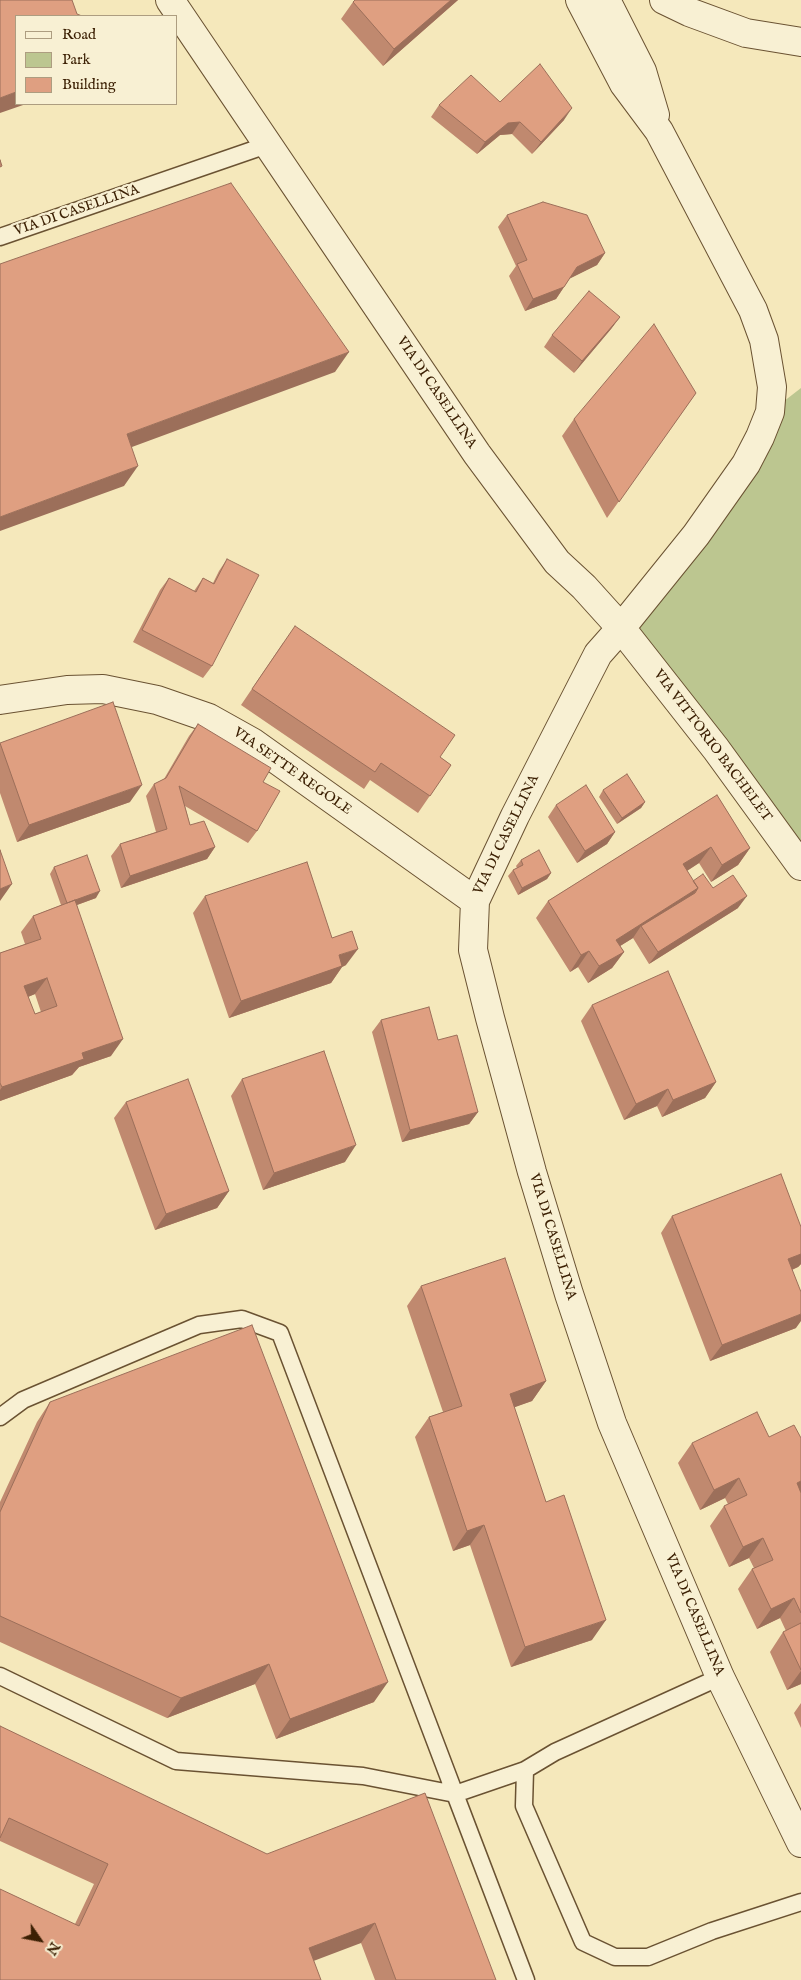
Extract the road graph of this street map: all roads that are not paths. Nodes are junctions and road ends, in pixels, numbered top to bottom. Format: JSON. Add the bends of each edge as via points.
{"nodes":[{"id":1,"x":170,"y":0,"type":"edge"},
{"id":2,"x":580,"y":0,"type":"edge"},
{"id":3,"x":606,"y":0,"type":"edge"},
{"id":4,"x":664,"y":0,"type":"edge"},
{"id":5,"x":801,"y":42,"type":"edge"},
{"id":6,"x":659,"y":131,"type":"junction"},
{"id":7,"x":267,"y":145,"type":"junction"},
{"id":8,"x":0,"y":237,"type":"edge"},
{"id":9,"x":621,"y":628,"type":"junction"},
{"id":10,"x":0,"y":700,"type":"edge"},
{"id":11,"x":801,"y":866,"type":"edge"},
{"id":12,"x":475,"y":901,"type":"junction"},
{"id":13,"x":0,"y":1417,"type":"edge"},
{"id":14,"x":0,"y":1676,"type":"edge"},
{"id":15,"x":720,"y":1677,"type":"junction"},
{"id":16,"x":525,"y":1770,"type":"junction"},
{"id":17,"x":455,"y":1794,"type":"junction"},
{"id":18,"x":801,"y":1843,"type":"edge"},
{"id":19,"x":801,"y":1902,"type":"edge"},
{"id":20,"x":526,"y":1980,"type":"edge"}],
"edges":[{"from":1,"to":7,"type":"street","name":"VIA DI CASELLINA"},
{"from":2,"to":6,"type":"street","name":"VIA DI CASELLINA","via":[[624,84]]},
{"from":3,"to":6,"type":"street","name":"VIA DI CASELLINA","via":[[642,71]]},
{"from":4,"to":5,"type":"street","via":[[746,33]]},
{"from":6,"to":9,"type":"street","name":"VIA DI CASELLINA","via":[[753,310],[764,340],[772,387],[770,412],[746,464],[702,528]]},
{"from":7,"to":8,"type":"lane","name":"VIA DI CASELLINA"},
{"from":7,"to":9,"type":"street","name":"VIA DI CASELLINA","via":[[478,454],[557,562]]},
{"from":9,"to":11,"type":"street","name":"VIA VITTORIO BACHELET","via":[[716,749]]},
{"from":9,"to":12,"type":"street","name":"VIA DI CASELLINA","via":[[598,654]]},
{"from":10,"to":12,"type":"street","name":"VIA SETTE REGOLE","via":[[67,690],[103,689],[157,700],[209,718],[252,742]]},
{"from":12,"to":15,"type":"street","name":"VIA DI CASELLINA","via":[[474,950],[532,1172],[569,1294],[612,1423]]},
{"from":13,"to":17,"type":"lane","via":[[23,1400],[199,1325],[242,1319],[280,1333]]},
{"from":14,"to":17,"type":"lane","via":[[176,1761],[363,1776]]},
{"from":15,"to":16,"type":"lane","via":[[555,1752]]},
{"from":15,"to":18,"type":"street","name":"VIA DI CASELLINA"},
{"from":16,"to":17,"type":"lane"},
{"from":16,"to":19,"type":"lane","via":[[524,1806],[583,1942],[615,1957],[648,1957]]},
{"from":17,"to":20,"type":"lane"}]}
